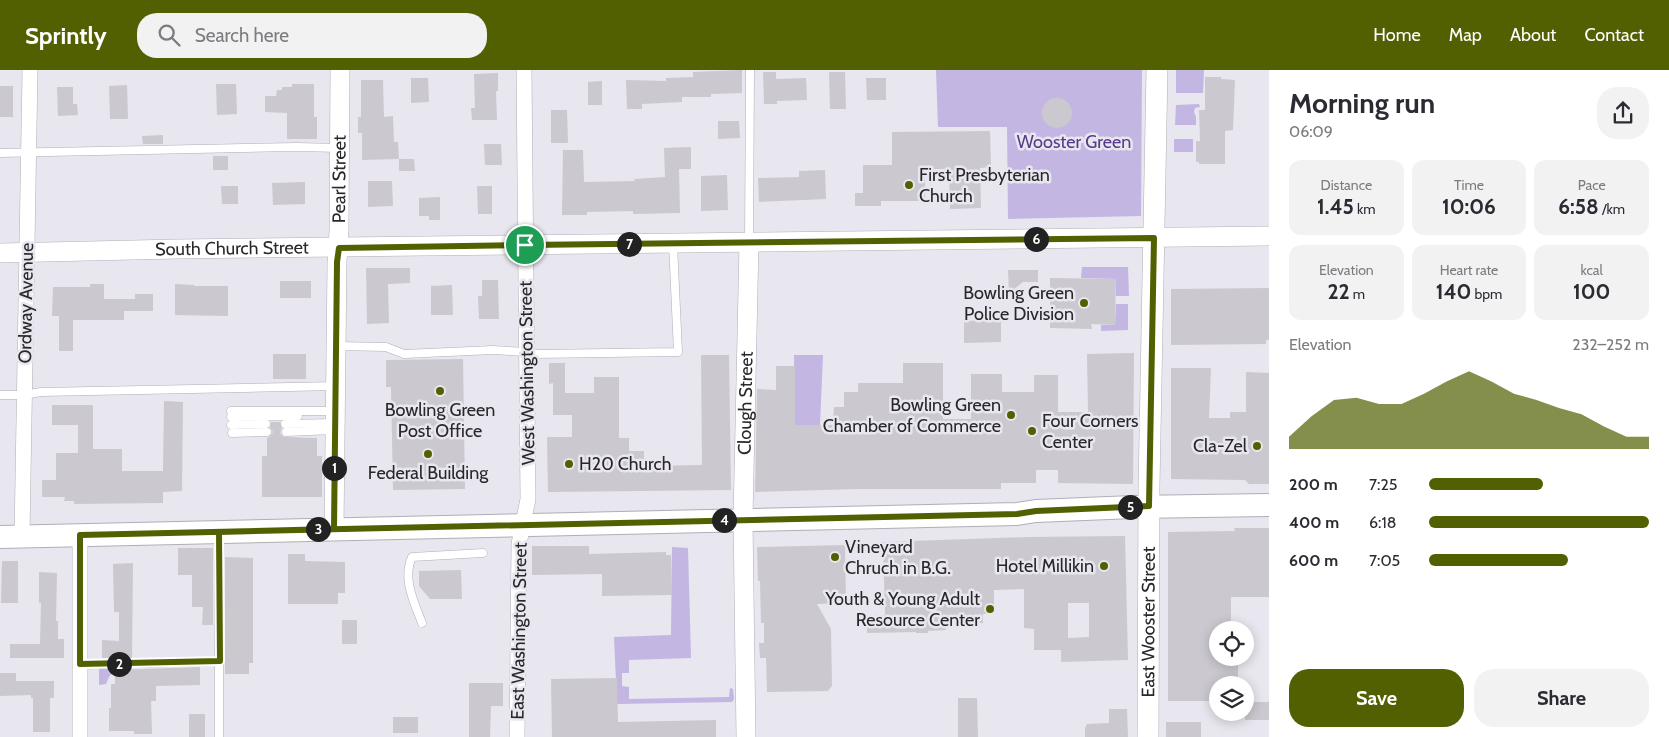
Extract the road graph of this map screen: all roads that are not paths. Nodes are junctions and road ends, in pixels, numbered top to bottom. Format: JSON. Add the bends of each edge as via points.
{"nodes":[{"id":1,"x":30,"y":70,"type":"edge"},
{"id":2,"x":340,"y":70,"type":"edge"},
{"id":3,"x":524,"y":70,"type":"edge"},
{"id":4,"x":750,"y":70,"type":"edge"},
{"id":5,"x":1157,"y":70,"type":"edge"},
{"id":6,"x":340,"y":148,"type":"junction"},
{"id":7,"x":0,"y":153,"type":"edge"},
{"id":8,"x":28,"y":153,"type":"junction"},
{"id":9,"x":1269,"y":236,"type":"edge"},
{"id":10,"x":1154,"y":238,"type":"junction"},
{"id":11,"x":749,"y":243,"type":"junction"},
{"id":12,"x":673,"y":244,"type":"junction"},
{"id":13,"x":525,"y":245,"type":"junction"},
{"id":14,"x":339,"y":248,"type":"junction"},
{"id":15,"x":26,"y":252,"type":"junction"},
{"id":16,"x":0,"y":253,"type":"edge"},
{"id":17,"x":336,"y":346,"type":"junction"},
{"id":18,"x":519,"y":351,"type":"junction"},
{"id":19,"x":336,"y":386,"type":"junction"},
{"id":20,"x":0,"y":395,"type":"edge"},
{"id":21,"x":24,"y":395,"type":"junction"},
{"id":22,"x":231,"y":414,"type":"dead end"},
{"id":23,"x":335,"y":420,"type":"junction"},
{"id":24,"x":267,"y":428,"type":"dead end"},
{"id":25,"x":285,"y":428,"type":"dead end"},
{"id":26,"x":232,"y":429,"type":"dead end"},
{"id":27,"x":1269,"y":505,"type":"edge"},
{"id":28,"x":1149,"y":506,"type":"junction"},
{"id":29,"x":743,"y":519,"type":"junction"},
{"id":30,"x":523,"y":526,"type":"junction"},
{"id":31,"x":334,"y":529,"type":"junction"},
{"id":32,"x":219,"y":532,"type":"junction"},
{"id":33,"x":80,"y":535,"type":"junction"},
{"id":34,"x":11,"y":537,"type":"edge"},
{"id":35,"x":483,"y":553,"type":"dead end"},
{"id":36,"x":422,"y":623,"type":"dead end"},
{"id":37,"x":220,"y":661,"type":"junction"},
{"id":38,"x":80,"y":664,"type":"junction"},
{"id":39,"x":80,"y":737,"type":"edge"},
{"id":40,"x":219,"y":737,"type":"edge"},
{"id":41,"x":517,"y":737,"type":"edge"},
{"id":42,"x":746,"y":737,"type":"edge"},
{"id":43,"x":1148,"y":737,"type":"edge"}],
"edges":[{"from":1,"to":8,"type":"street","name":"Ordway Avenue"},
{"from":2,"to":6,"type":"street","name":"Pearl Street"},
{"from":3,"to":13,"type":"street","name":"West Washington Street"},
{"from":4,"to":11,"type":"lane","name":"Clough Street"},
{"from":5,"to":10,"type":"main road","name":"East Wooster Street"},
{"from":6,"to":8,"type":"lane"},
{"from":6,"to":14,"type":"street","name":"Pearl Street"},
{"from":7,"to":8,"type":"lane"},
{"from":8,"to":15,"type":"street","name":"Ordway Avenue"},
{"from":9,"to":10,"type":"street","name":"South Church Street"},
{"from":10,"to":11,"type":"street","name":"South Church Street"},
{"from":10,"to":28,"type":"main road","name":"East Wooster Street"},
{"from":11,"to":12,"type":"street","name":"South Church Street"},
{"from":11,"to":29,"type":"street","name":"Clough Street"},
{"from":12,"to":13,"type":"street","name":"South Church Street"},
{"from":12,"to":18,"type":"lane","via":[[678,352],[538,354]]},
{"from":13,"to":14,"type":"street","name":"South Church Street"},
{"from":13,"to":18,"type":"street","name":"West Washington Street"},
{"from":14,"to":15,"type":"street","name":"South Church Street"},
{"from":14,"to":17,"type":"street","name":"Pearl Street"},
{"from":15,"to":16,"type":"street","name":"South Church Street"},
{"from":15,"to":21,"type":"street","name":"Ordway Avenue"},
{"from":17,"to":18,"type":"lane","via":[[386,347],[404,354]]},
{"from":17,"to":19,"type":"street","name":"Pearl Street"},
{"from":18,"to":30,"type":"street","name":"West Washington Street","via":[[528,500]]},
{"from":19,"to":21,"type":"lane","via":[[41,392]]},
{"from":19,"to":23,"type":"street","name":"Pearl Street"},
{"from":20,"to":21,"type":"lane"},
{"from":21,"to":34,"type":"street","name":"Ordway Avenue"},
{"from":22,"to":23,"type":"lane"},
{"from":23,"to":25,"type":"lane"},
{"from":23,"to":31,"type":"street","name":"Pearl Street"},
{"from":24,"to":26,"type":"lane"},
{"from":27,"to":28,"type":"main road"},
{"from":28,"to":29,"type":"main road","via":[[1017,514]]},
{"from":28,"to":43,"type":"main road","name":"East Wooster Street"},
{"from":29,"to":30,"type":"main road"},
{"from":29,"to":42,"type":"street","name":"Clough Street"},
{"from":30,"to":31,"type":"main road"},
{"from":30,"to":41,"type":"street","name":"East Washington Street","via":[[519,544]]},
{"from":31,"to":32,"type":"main road"},
{"from":32,"to":33,"type":"main road"},
{"from":32,"to":37,"type":"lane"},
{"from":33,"to":34,"type":"main road"},
{"from":33,"to":38,"type":"street"},
{"from":35,"to":36,"type":"lane","via":[[412,557],[408,567],[411,595]]},
{"from":37,"to":38,"type":"lane"},
{"from":37,"to":40,"type":"lane"},
{"from":38,"to":39,"type":"street"}]}
